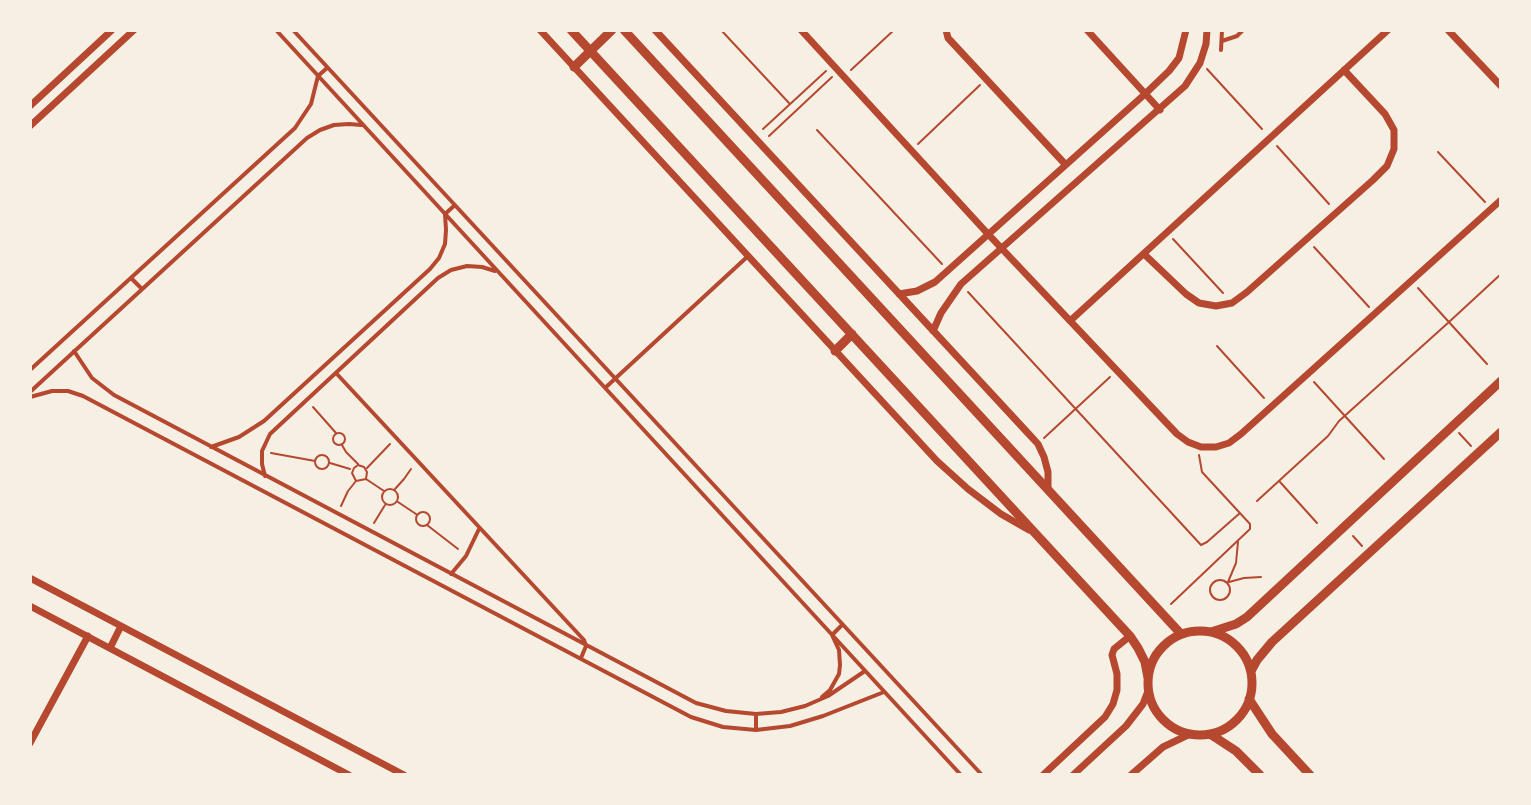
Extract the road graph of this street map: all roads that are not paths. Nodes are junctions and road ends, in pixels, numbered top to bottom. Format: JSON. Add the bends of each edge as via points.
{"nodes":[{"id":1,"x":112,"y":30,"type":"edge"},
{"id":2,"x":134,"y":30,"type":"edge"},
{"id":3,"x":276,"y":30,"type":"edge"},
{"id":4,"x":293,"y":30,"type":"edge"},
{"id":5,"x":540,"y":30,"type":"edge"},
{"id":6,"x":571,"y":30,"type":"edge"},
{"id":7,"x":612,"y":30,"type":"edge"},
{"id":8,"x":624,"y":30,"type":"edge"},
{"id":9,"x":655,"y":30,"type":"edge"},
{"id":10,"x":801,"y":30,"type":"edge"},
{"id":11,"x":946,"y":30,"type":"edge"},
{"id":12,"x":1087,"y":30,"type":"edge"},
{"id":13,"x":1186,"y":30,"type":"edge"},
{"id":14,"x":1207,"y":30,"type":"edge"},
{"id":15,"x":1222,"y":30,"type":"edge"},
{"id":16,"x":1243,"y":30,"type":"edge"},
{"id":17,"x":1388,"y":30,"type":"edge"},
{"id":18,"x":1448,"y":30,"type":"edge"},
{"id":19,"x":1222,"y":41,"type":"junction"},
{"id":20,"x":1221,"y":50,"type":"dead end"},
{"id":21,"x":590,"y":51,"type":"junction"},
{"id":22,"x":574,"y":67,"type":"junction"},
{"id":23,"x":327,"y":68,"type":"junction"},
{"id":24,"x":1344,"y":70,"type":"junction"},
{"id":25,"x":318,"y":76,"type":"junction"},
{"id":26,"x":54,"y":84,"type":"junction"},
{"id":27,"x":1501,"y":86,"type":"edge"},
{"id":28,"x":1145,"y":94,"type":"junction"},
{"id":29,"x":64,"y":95,"type":"junction"},
{"id":30,"x":30,"y":106,"type":"edge"},
{"id":31,"x":1160,"y":110,"type":"junction"},
{"id":32,"x":30,"y":126,"type":"edge"},
{"id":33,"x":364,"y":126,"type":"junction"},
{"id":34,"x":390,"y":136,"type":"junction"},
{"id":35,"x":381,"y":144,"type":"junction"},
{"id":36,"x":1065,"y":164,"type":"junction"},
{"id":37,"x":1501,"y":200,"type":"edge"},
{"id":38,"x":455,"y":205,"type":"junction"},
{"id":39,"x":445,"y":214,"type":"junction"},
{"id":40,"x":988,"y":234,"type":"junction"},
{"id":41,"x":1001,"y":247,"type":"junction"},
{"id":42,"x":1144,"y":254,"type":"junction"},
{"id":43,"x":748,"y":256,"type":"junction"},
{"id":44,"x":498,"y":271,"type":"junction"},
{"id":45,"x":131,"y":278,"type":"junction"},
{"id":46,"x":142,"y":289,"type":"junction"},
{"id":47,"x":899,"y":294,"type":"junction"},
{"id":48,"x":379,"y":315,"type":"junction"},
{"id":49,"x":1070,"y":321,"type":"junction"},
{"id":50,"x":388,"y":325,"type":"junction"},
{"id":51,"x":933,"y":331,"type":"junction"},
{"id":52,"x":852,"y":334,"type":"junction"},
{"id":53,"x":74,"y":351,"type":"junction"},
{"id":54,"x":835,"y":351,"type":"junction"},
{"id":55,"x":30,"y":370,"type":"edge"},
{"id":56,"x":336,"y":373,"type":"junction"},
{"id":57,"x":614,"y":378,"type":"junction"},
{"id":58,"x":309,"y":380,"type":"junction"},
{"id":59,"x":1501,"y":381,"type":"edge"},
{"id":60,"x":605,"y":388,"type":"junction"},
{"id":61,"x":318,"y":390,"type":"junction"},
{"id":62,"x":30,"y":395,"type":"edge"},
{"id":63,"x":1501,"y":432,"type":"edge"},
{"id":64,"x":211,"y":447,"type":"junction"},
{"id":65,"x":265,"y":476,"type":"junction"},
{"id":66,"x":1048,"y":488,"type":"junction"},
{"id":67,"x":479,"y":529,"type":"junction"},
{"id":68,"x":1037,"y":535,"type":"junction"},
{"id":69,"x":451,"y":574,"type":"junction"},
{"id":70,"x":30,"y":578,"type":"edge"},
{"id":71,"x":30,"y":606,"type":"edge"},
{"id":72,"x":842,"y":625,"type":"junction"},
{"id":73,"x":121,"y":626,"type":"junction"},
{"id":74,"x":1211,"y":632,"type":"junction"},
{"id":75,"x":1181,"y":634,"type":"junction"},
{"id":76,"x":832,"y":635,"type":"junction"},
{"id":77,"x":88,"y":636,"type":"junction"},
{"id":78,"x":1130,"y":636,"type":"junction"},
{"id":79,"x":586,"y":646,"type":"junction"},
{"id":80,"x":110,"y":648,"type":"junction"},
{"id":81,"x":581,"y":658,"type":"junction"},
{"id":82,"x":865,"y":671,"type":"junction"},
{"id":83,"x":1251,"y":671,"type":"junction"},
{"id":84,"x":1148,"y":678,"type":"junction"},
{"id":85,"x":1148,"y":691,"type":"junction"},
{"id":86,"x":884,"y":692,"type":"junction"},
{"id":87,"x":1249,"y":699,"type":"junction"},
{"id":88,"x":817,"y":701,"type":"junction"},
{"id":89,"x":756,"y":714,"type":"junction"},
{"id":90,"x":756,"y":730,"type":"junction"},
{"id":91,"x":1190,"y":734,"type":"junction"},
{"id":92,"x":1210,"y":734,"type":"junction"},
{"id":93,"x":30,"y":743,"type":"edge"},
{"id":94,"x":349,"y":775,"type":"edge"},
{"id":95,"x":404,"y":775,"type":"edge"},
{"id":96,"x":961,"y":775,"type":"edge"},
{"id":97,"x":982,"y":775,"type":"edge"},
{"id":98,"x":1043,"y":775,"type":"edge"},
{"id":99,"x":1073,"y":775,"type":"edge"},
{"id":100,"x":1131,"y":775,"type":"edge"},
{"id":101,"x":1260,"y":775,"type":"edge"},
{"id":102,"x":1310,"y":775,"type":"edge"}],
"edges":[{"from":1,"to":26,"type":"street"},
{"from":2,"to":29,"type":"street"},
{"from":3,"to":25,"type":"lane"},
{"from":4,"to":23,"type":"lane"},
{"from":5,"to":22,"type":"street"},
{"from":6,"to":21,"type":"street"},
{"from":7,"to":21,"type":"street"},
{"from":8,"to":66,"type":"street"},
{"from":9,"to":47,"type":"street"},
{"from":10,"to":40,"type":"street"},
{"from":11,"to":36,"type":"street"},
{"from":12,"to":28,"type":"street"},
{"from":13,"to":28,"type":"street","via":[[1179,58]]},
{"from":14,"to":31,"type":"street","via":[[1194,75]]},
{"from":15,"to":19,"type":"lane"},
{"from":16,"to":19,"type":"lane"},
{"from":17,"to":24,"type":"street"},
{"from":18,"to":27,"type":"street"},
{"from":19,"to":20,"type":"lane"},
{"from":21,"to":22,"type":"street"},
{"from":21,"to":52,"type":"street"},
{"from":22,"to":43,"type":"street"},
{"from":23,"to":25,"type":"lane"},
{"from":23,"to":34,"type":"lane"},
{"from":24,"to":42,"type":"street"},
{"from":24,"to":42,"type":"street","via":[[1394,130],[1387,166],[1232,303],[1199,303]]},
{"from":25,"to":33,"type":"lane"},
{"from":25,"to":45,"type":"lane","via":[[311,104],[295,128]]},
{"from":26,"to":29,"type":"street"},
{"from":26,"to":30,"type":"street"},
{"from":28,"to":31,"type":"street"},
{"from":28,"to":36,"type":"street"},
{"from":29,"to":32,"type":"street"},
{"from":31,"to":41,"type":"street"},
{"from":33,"to":35,"type":"lane"},
{"from":33,"to":46,"type":"lane","via":[[334,125],[307,138]]},
{"from":34,"to":35,"type":"lane"},
{"from":34,"to":38,"type":"lane"},
{"from":35,"to":39,"type":"lane"},
{"from":36,"to":40,"type":"street"},
{"from":37,"to":49,"type":"street","via":[[1272,406],[1229,443],[1216,447],[1201,447],[1177,434]]},
{"from":38,"to":39,"type":"lane"},
{"from":38,"to":57,"type":"lane"},
{"from":39,"to":44,"type":"lane"},
{"from":39,"to":48,"type":"lane","via":[[445,244],[439,258]]},
{"from":40,"to":41,"type":"street"},
{"from":40,"to":47,"type":"street","via":[[935,282]]},
{"from":41,"to":49,"type":"street"},
{"from":41,"to":51,"type":"street","via":[[961,284]]},
{"from":42,"to":49,"type":"street"},
{"from":43,"to":54,"type":"street"},
{"from":43,"to":57,"type":"lane"},
{"from":44,"to":50,"type":"lane","via":[[467,266],[451,270]]},
{"from":44,"to":60,"type":"lane"},
{"from":45,"to":46,"type":"lane"},
{"from":45,"to":55,"type":"lane"},
{"from":46,"to":53,"type":"lane"},
{"from":47,"to":51,"type":"street"},
{"from":48,"to":50,"type":"lane"},
{"from":48,"to":58,"type":"lane"},
{"from":50,"to":56,"type":"lane"},
{"from":51,"to":66,"type":"street","via":[[1038,444]]},
{"from":52,"to":54,"type":"street"},
{"from":52,"to":68,"type":"street"},
{"from":53,"to":62,"type":"lane"},
{"from":53,"to":64,"type":"lane","via":[[102,388]]},
{"from":54,"to":68,"type":"street","via":[[937,461],[1001,514]]},
{"from":56,"to":61,"type":"lane"},
{"from":56,"to":67,"type":"lane"},
{"from":57,"to":60,"type":"lane"},
{"from":57,"to":72,"type":"lane"},
{"from":58,"to":61,"type":"lane"},
{"from":58,"to":64,"type":"lane","via":[[264,421]]},
{"from":59,"to":74,"type":"street","via":[[1247,617]]},
{"from":60,"to":76,"type":"lane"},
{"from":61,"to":65,"type":"lane","via":[[270,434],[262,451]]},
{"from":62,"to":81,"type":"lane","via":[[68,391],[83,396]]},
{"from":63,"to":83,"type":"street","via":[[1272,642]]},
{"from":64,"to":65,"type":"lane"},
{"from":65,"to":69,"type":"lane"},
{"from":66,"to":75,"type":"street"},
{"from":67,"to":69,"type":"lane"},
{"from":67,"to":79,"type":"lane"},
{"from":68,"to":78,"type":"street"},
{"from":69,"to":79,"type":"lane"},
{"from":70,"to":73,"type":"street"},
{"from":71,"to":77,"type":"street"},
{"from":72,"to":76,"type":"lane"},
{"from":72,"to":97,"type":"lane"},
{"from":73,"to":80,"type":"street"},
{"from":73,"to":95,"type":"street"},
{"from":74,"to":75,"type":"street"},
{"from":74,"to":83,"type":"street","via":[[1237,646]]},
{"from":75,"to":84,"type":"street","via":[[1153,659]]},
{"from":76,"to":82,"type":"lane"},
{"from":76,"to":88,"type":"lane","via":[[839,650],[839,674]]},
{"from":77,"to":80,"type":"street"},
{"from":77,"to":93,"type":"street"},
{"from":78,"to":84,"type":"street"},
{"from":78,"to":98,"type":"street","via":[[1112,655],[1117,690],[1105,717]]},
{"from":79,"to":81,"type":"lane"},
{"from":79,"to":89,"type":"lane","via":[[696,703]]},
{"from":80,"to":94,"type":"street"},
{"from":81,"to":90,"type":"lane","via":[[691,717]]},
{"from":82,"to":86,"type":"lane"},
{"from":82,"to":88,"type":"lane"},
{"from":83,"to":87,"type":"street"},
{"from":84,"to":85,"type":"street"},
{"from":85,"to":91,"type":"street","via":[[1163,719]]},
{"from":85,"to":99,"type":"street","via":[[1126,726]]},
{"from":86,"to":90,"type":"lane","via":[[790,726]]},
{"from":86,"to":96,"type":"lane"},
{"from":87,"to":92,"type":"street","via":[[1241,715]]},
{"from":87,"to":102,"type":"street"},
{"from":88,"to":89,"type":"lane"},
{"from":89,"to":90,"type":"lane"},
{"from":91,"to":92,"type":"street"},
{"from":91,"to":100,"type":"street","via":[[1163,747]]},
{"from":92,"to":101,"type":"street"}]}
